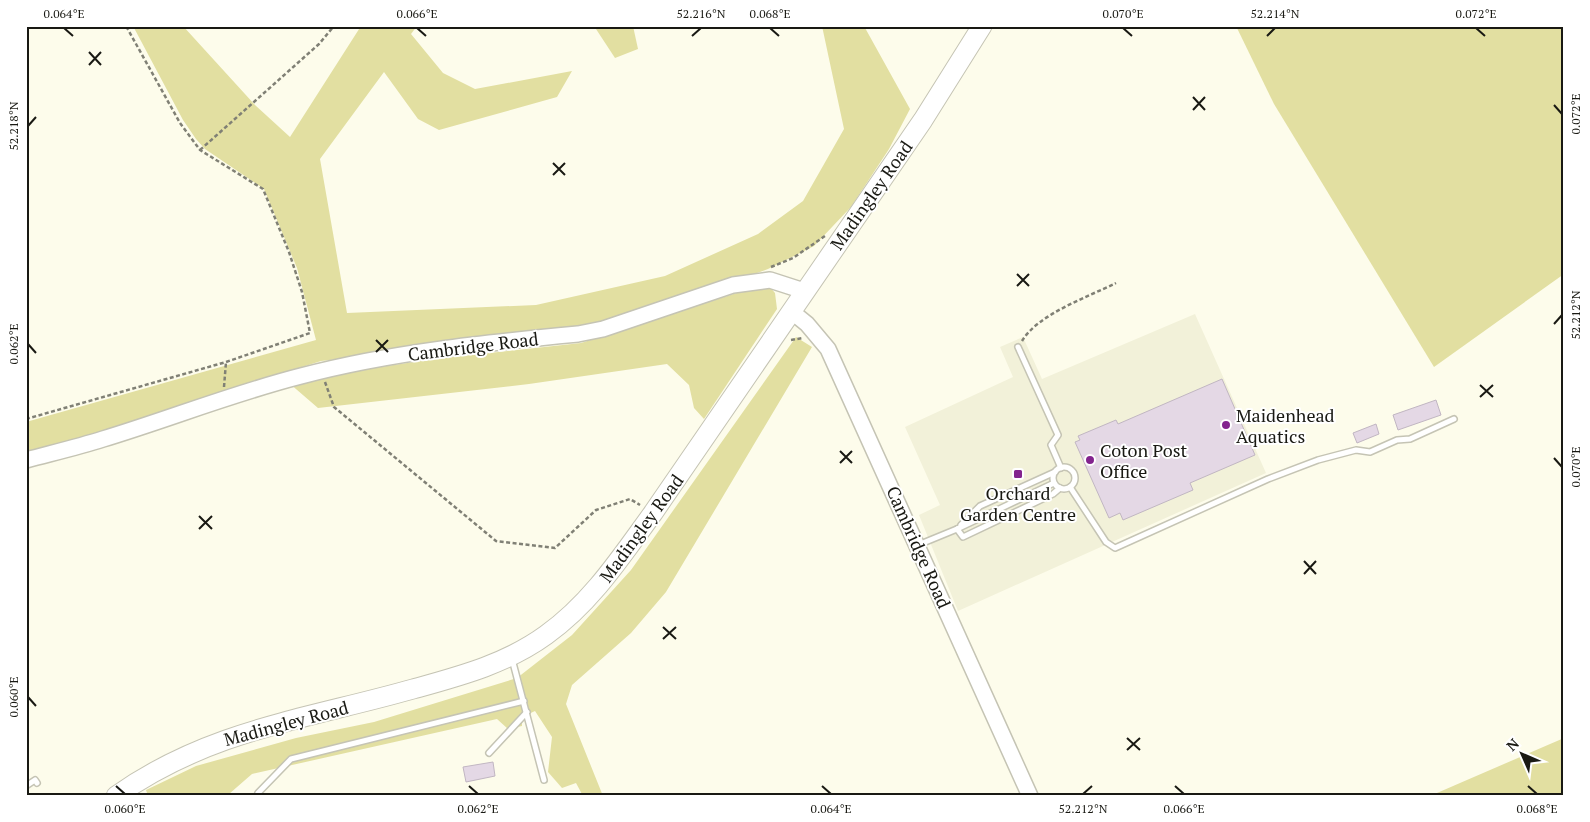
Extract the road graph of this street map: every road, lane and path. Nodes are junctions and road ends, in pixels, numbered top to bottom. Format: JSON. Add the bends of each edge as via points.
{"nodes":[{"id":1,"x":126,"y":26,"type":"edge"},
{"id":2,"x":334,"y":26,"type":"edge"},
{"id":3,"x":982,"y":26,"type":"edge"},
{"id":4,"x":200,"y":150,"type":"junction"},
{"id":5,"x":832,"y":231,"type":"dead end"},
{"id":6,"x":769,"y":268,"type":"dead end"},
{"id":7,"x":1116,"y":283,"type":"dead end"},
{"id":8,"x":804,"y":291,"type":"junction"},
{"id":9,"x":790,"y":311,"type":"junction"},
{"id":10,"x":805,"y":338,"type":"dead end"},
{"id":11,"x":786,"y":342,"type":"dead end"},
{"id":12,"x":1018,"y":347,"type":"joint"},
{"id":13,"x":226,"y":362,"type":"junction"},
{"id":14,"x":224,"y":368,"type":"dead end"},
{"id":15,"x":321,"y":371,"type":"junction"},
{"id":16,"x":26,"y":419,"type":"edge"},
{"id":17,"x":1454,"y":419,"type":"dead end"},
{"id":18,"x":26,"y":460,"type":"edge"},
{"id":19,"x":1061,"y":468,"type":"junction"},
{"id":20,"x":1055,"y":472,"type":"junction"},
{"id":21,"x":1054,"y":483,"type":"junction"},
{"id":22,"x":1070,"y":487,"type":"junction"},
{"id":23,"x":1060,"y":488,"type":"junction"},
{"id":24,"x":653,"y":513,"type":"junction"},
{"id":25,"x":957,"y":529,"type":"junction"},
{"id":26,"x":918,"y":545,"type":"junction"},
{"id":27,"x":511,"y":656,"type":"junction"},
{"id":28,"x":524,"y":701,"type":"junction"},
{"id":29,"x":527,"y":712,"type":"junction"},
{"id":30,"x":489,"y":752,"type":"dead end"},
{"id":31,"x":544,"y":780,"type":"dead end"},
{"id":32,"x":37,"y":783,"type":"dead end"},
{"id":33,"x":26,"y":786,"type":"edge"},
{"id":34,"x":258,"y":793,"type":"dead end"},
{"id":35,"x":116,"y":796,"type":"edge"},
{"id":36,"x":1030,"y":796,"type":"edge"}],
"edges":[{"from":1,"to":4,"type":"path","via":[[180,123]]},
{"from":2,"to":4,"type":"path","via":[[319,44]]},
{"from":3,"to":8,"type":"highway","name":"Madingley Road","via":[[923,120]]},
{"from":4,"to":13,"type":"path","via":[[263,189],[289,252],[308,315],[310,333]]},
{"from":5,"to":6,"type":"path","via":[[793,258]]},
{"from":7,"to":12,"type":"path","via":[[1040,323]]},
{"from":8,"to":9,"type":"highway","name":"Madingley Road"},
{"from":8,"to":15,"type":"street","name":"Cambridge Road","via":[[770,280],[733,285],[603,329],[404,353]]},
{"from":9,"to":24,"type":"highway","name":"Madingley Road"},
{"from":9,"to":26,"type":"street","name":"Cambridge Road","via":[[807,324],[828,349]]},
{"from":10,"to":11,"type":"path"},
{"from":12,"to":19,"type":"lane","via":[[1058,435],[1051,445]]},
{"from":13,"to":14,"type":"path"},
{"from":13,"to":16,"type":"path"},
{"from":15,"to":18,"type":"street","name":"Cambridge Road","via":[[224,398],[102,440]]},
{"from":15,"to":24,"type":"path","via":[[334,407],[496,541],[555,548],[596,510],[630,499]]},
{"from":17,"to":22,"type":"lane","via":[[1410,439],[1398,440],[1370,452],[1356,450],[1302,466],[1115,548],[1106,542]]},
{"from":19,"to":20,"type":"lane"},
{"from":19,"to":22,"type":"lane","via":[[1071,469],[1075,475]]},
{"from":20,"to":21,"type":"lane"},
{"from":20,"to":25,"type":"lane","via":[[980,506]]},
{"from":21,"to":23,"type":"lane"},
{"from":21,"to":25,"type":"lane"},
{"from":22,"to":23,"type":"lane"},
{"from":23,"to":25,"type":"lane","via":[[963,537]]},
{"from":24,"to":27,"type":"highway","name":"Madingley Road","via":[[608,576],[574,612],[546,635]]},
{"from":25,"to":26,"type":"lane"},
{"from":26,"to":36,"type":"street","name":"Cambridge Road"},
{"from":27,"to":28,"type":"lane"},
{"from":27,"to":35,"type":"highway","name":"Madingley Road","via":[[459,676],[221,740],[167,763]]},
{"from":28,"to":29,"type":"lane"},
{"from":28,"to":34,"type":"lane","via":[[291,760]]},
{"from":29,"to":30,"type":"lane"},
{"from":29,"to":31,"type":"lane"},
{"from":32,"to":33,"type":"lane","via":[[34,780]]}]}
